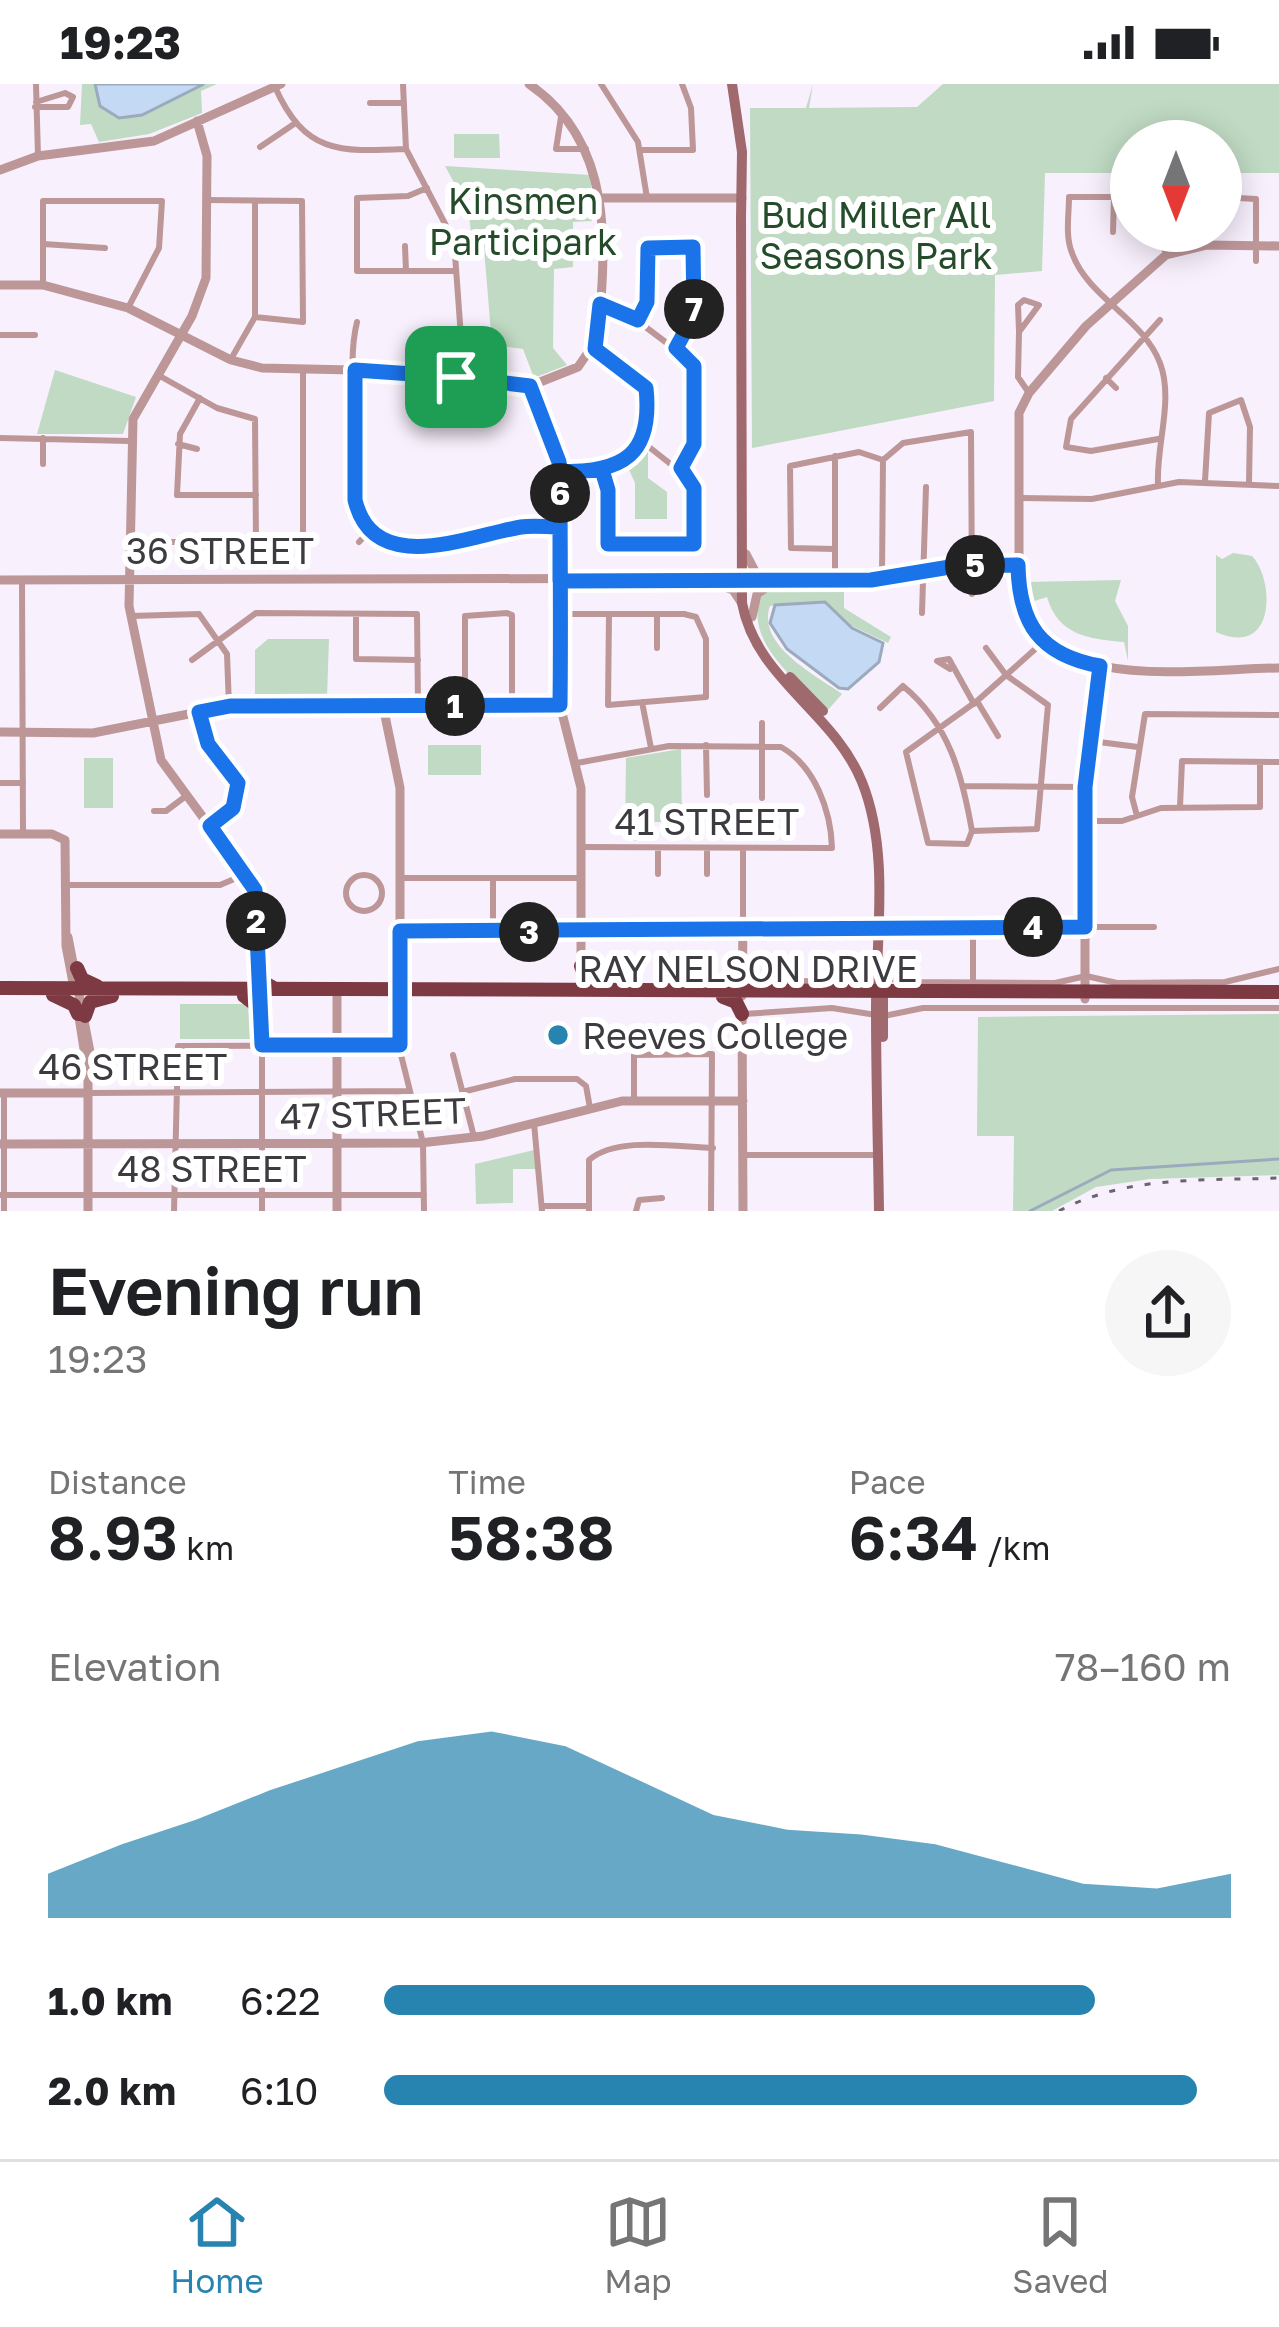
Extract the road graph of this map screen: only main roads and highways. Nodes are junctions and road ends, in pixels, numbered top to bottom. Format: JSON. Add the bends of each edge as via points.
{"nodes":[{"id":1,"x":731,"y":84,"type":"edge"},
{"id":2,"x":743,"y":581,"type":"junction"},
{"id":3,"x":879,"y":926,"type":"junction"},
{"id":4,"x":581,"y":966,"type":"road end"},
{"id":5,"x":257,"y":967,"type":"road end"},
{"id":6,"x":742,"y":988,"type":"junction"},
{"id":7,"x":276,"y":989,"type":"junction"},
{"id":8,"x":605,"y":989,"type":"junction"},
{"id":9,"x":1085,"y":989,"type":"junction"},
{"id":10,"x":0,"y":992,"type":"edge"},
{"id":11,"x":48,"y":992,"type":"junction"},
{"id":12,"x":110,"y":992,"type":"junction"},
{"id":13,"x":337,"y":992,"type":"junction"},
{"id":14,"x":581,"y":993,"type":"junction"},
{"id":15,"x":880,"y":995,"type":"junction"},
{"id":16,"x":723,"y":997,"type":"junction"},
{"id":17,"x":1279,"y":1000,"type":"edge"},
{"id":18,"x":253,"y":1001,"type":"junction"},
{"id":19,"x":742,"y":1014,"type":"road end"},
{"id":20,"x":879,"y":1211,"type":"edge"}],
"edges":[{"from":1,"to":2,"type":"main road","via":[[741,198]]},
{"from":2,"to":3,"type":"main road","via":[[761,654],[833,733],[860,779],[876,834]]},
{"from":2,"to":3,"type":"main road","via":[[769,654],[833,722],[865,771],[883,836]]},
{"from":3,"to":15,"type":"main road"},
{"from":4,"to":8,"type":"highway","via":[[587,982]]},
{"from":5,"to":7,"type":"highway","via":[[262,982]]},
{"from":6,"to":8,"type":"highway","name":"RAY NELSON DRIVE"},
{"from":6,"to":15,"type":"highway","name":"RAY NELSON DRIVE"},
{"from":6,"to":16,"type":"highway","name":"RAY NELSON DRIVE"},
{"from":7,"to":13,"type":"highway","name":"RAY NELSON DRIVE"},
{"from":7,"to":18,"type":"highway","name":"RAY NELSON DRIVE"},
{"from":8,"to":14,"type":"highway","name":"RAY NELSON DRIVE"},
{"from":9,"to":15,"type":"highway","name":"RAY NELSON DRIVE"},
{"from":9,"to":15,"type":"highway","name":"RAY NELSON DRIVE","via":[[943,1003]]},
{"from":9,"to":17,"type":"highway","name":"RAY NELSON DRIVE"},
{"from":10,"to":11,"type":"highway","name":"RAY NELSON DRIVE"},
{"from":11,"to":12,"type":"highway","name":"RAY NELSON DRIVE"},
{"from":11,"to":12,"type":"highway","via":[[82,1015]]},
{"from":11,"to":12,"type":"highway","via":[[74,968]]},
{"from":12,"to":18,"type":"highway","name":"RAY NELSON DRIVE"},
{"from":12,"to":18,"type":"highway","name":"RAY NELSON DRIVE","via":[[135,986]]},
{"from":13,"to":14,"type":"highway","name":"RAY NELSON DRIVE"},
{"from":13,"to":18,"type":"highway","name":"RAY NELSON DRIVE"},
{"from":14,"to":16,"type":"highway","name":"RAY NELSON DRIVE"},
{"from":15,"to":20,"type":"main road"},
{"from":16,"to":19,"type":"highway"}]}
